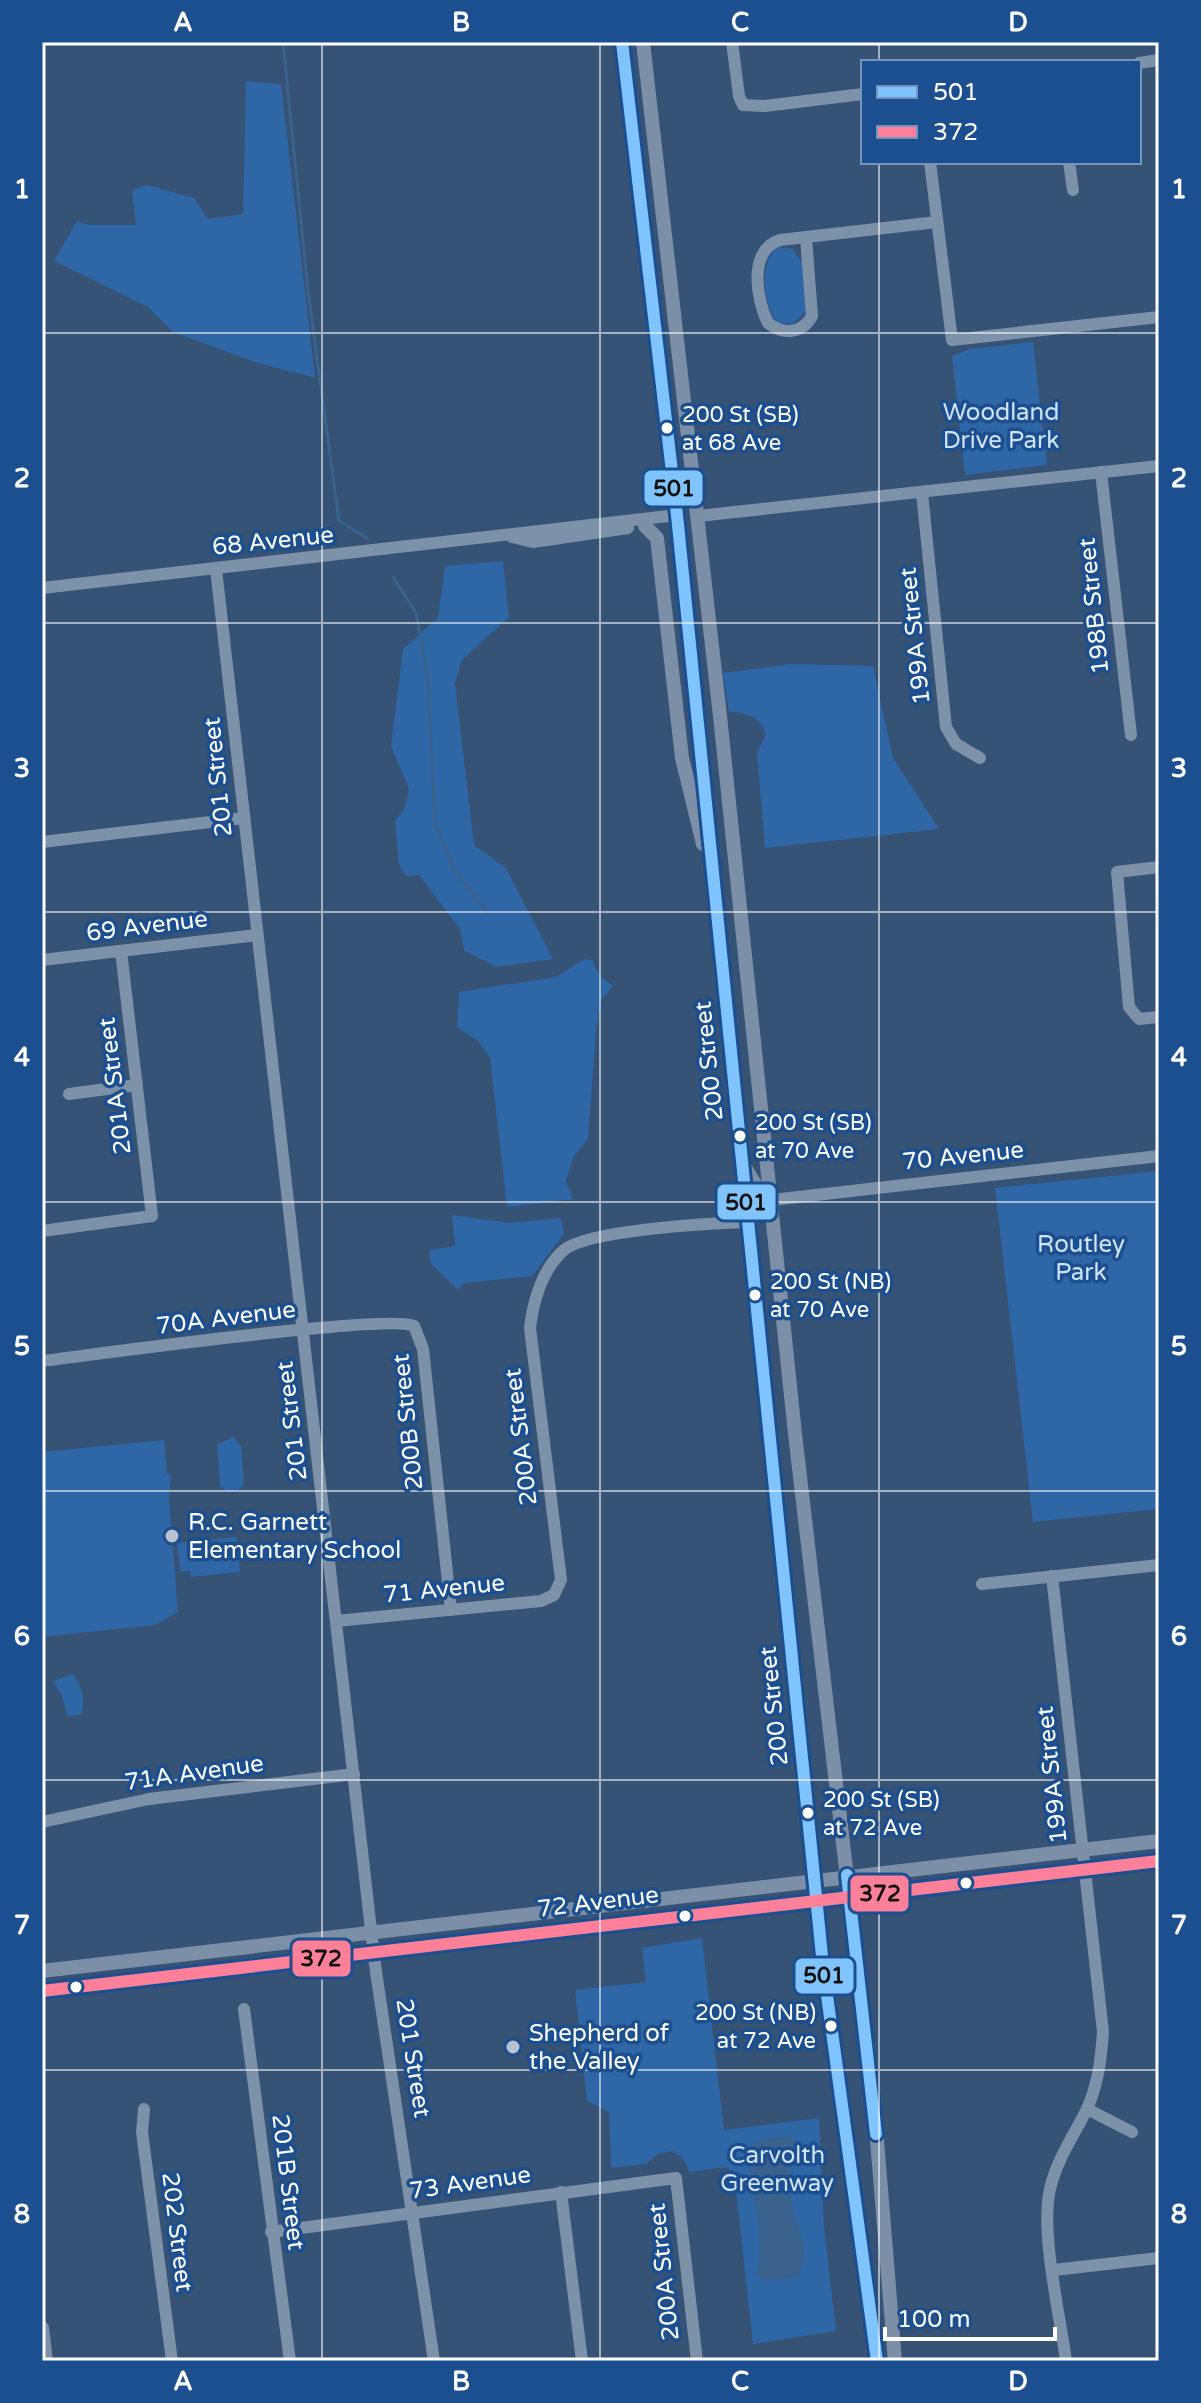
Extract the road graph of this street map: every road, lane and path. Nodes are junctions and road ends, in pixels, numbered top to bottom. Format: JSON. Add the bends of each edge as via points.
{"nodes":[{"id":1,"x":622,"y":42,"type":"edge"},
{"id":2,"x":643,"y":42,"type":"edge"},
{"id":3,"x":732,"y":42,"type":"edge"},
{"id":4,"x":861,"y":94,"type":"edge"},
{"id":5,"x":930,"y":164,"type":"edge"},
{"id":6,"x":1069,"y":164,"type":"edge"},
{"id":7,"x":1073,"y":190,"type":"dead end"},
{"id":8,"x":937,"y":222,"type":"junction"},
{"id":9,"x":806,"y":238,"type":"junction"},
{"id":10,"x":1159,"y":317,"type":"edge"},
{"id":11,"x":1159,"y":466,"type":"edge"},
{"id":12,"x":1101,"y":472,"type":"junction"},
{"id":13,"x":922,"y":493,"type":"junction"},
{"id":14,"x":677,"y":515,"type":"junction"},
{"id":15,"x":698,"y":516,"type":"junction"},
{"id":16,"x":645,"y":526,"type":"joint"},
{"id":17,"x":509,"y":537,"type":"junction"},
{"id":18,"x":216,"y":569,"type":"junction"},
{"id":19,"x":42,"y":588,"type":"edge"},
{"id":20,"x":1131,"y":735,"type":"dead end"},
{"id":21,"x":980,"y":758,"type":"dead end"},
{"id":22,"x":244,"y":818,"type":"junction"},
{"id":23,"x":42,"y":842,"type":"edge"},
{"id":24,"x":1159,"y":867,"type":"edge"},
{"id":25,"x":713,"y":886,"type":"junction"},
{"id":26,"x":257,"y":935,"type":"junction"},
{"id":27,"x":121,"y":951,"type":"junction"},
{"id":28,"x":42,"y":960,"type":"edge"},
{"id":29,"x":1159,"y":1017,"type":"edge"},
{"id":30,"x":137,"y":1085,"type":"junction"},
{"id":31,"x":69,"y":1094,"type":"dead end"},
{"id":32,"x":1159,"y":1156,"type":"edge"},
{"id":33,"x":741,"y":1157,"type":"junction"},
{"id":34,"x":772,"y":1200,"type":"junction"},
{"id":35,"x":747,"y":1222,"type":"junction"},
{"id":36,"x":42,"y":1231,"type":"edge"},
{"id":37,"x":414,"y":1326,"type":"joint"},
{"id":38,"x":303,"y":1331,"type":"junction"},
{"id":39,"x":42,"y":1361,"type":"edge"},
{"id":40,"x":1159,"y":1565,"type":"edge"},
{"id":41,"x":1052,"y":1576,"type":"junction"},
{"id":42,"x":982,"y":1584,"type":"dead end"},
{"id":43,"x":554,"y":1595,"type":"joint"},
{"id":44,"x":451,"y":1610,"type":"junction"},
{"id":45,"x":336,"y":1621,"type":"junction"},
{"id":46,"x":354,"y":1774,"type":"junction"},
{"id":47,"x":42,"y":1822,"type":"edge"},
{"id":48,"x":1159,"y":1841,"type":"edge"},
{"id":49,"x":1083,"y":1849,"type":"junction"},
{"id":50,"x":1159,"y":1861,"type":"edge"},
{"id":51,"x":1084,"y":1869,"type":"junction"},
{"id":52,"x":847,"y":1876,"type":"junction"},
{"id":53,"x":815,"y":1880,"type":"junction"},
{"id":54,"x":849,"y":1894,"type":"junction"},
{"id":55,"x":817,"y":1898,"type":"junction"},
{"id":56,"x":372,"y":1933,"type":"junction"},
{"id":57,"x":374,"y":1951,"type":"junction"},
{"id":58,"x":42,"y":1971,"type":"edge"},
{"id":59,"x":42,"y":1991,"type":"edge"},
{"id":60,"x":244,"y":2009,"type":"dead end"},
{"id":61,"x":144,"y":2109,"type":"dead end"},
{"id":62,"x":1087,"y":2109,"type":"junction"},
{"id":63,"x":1132,"y":2132,"type":"dead end"},
{"id":64,"x":676,"y":2178,"type":"joint"},
{"id":65,"x":561,"y":2192,"type":"junction"},
{"id":66,"x":412,"y":2213,"type":"junction"},
{"id":67,"x":271,"y":2232,"type":"junction"},
{"id":68,"x":1159,"y":2258,"type":"edge"},
{"id":69,"x":1054,"y":2270,"type":"junction"},
{"id":70,"x":42,"y":2328,"type":"edge"},
{"id":71,"x":46,"y":2361,"type":"edge"},
{"id":72,"x":172,"y":2361,"type":"edge"},
{"id":73,"x":290,"y":2361,"type":"edge"},
{"id":74,"x":434,"y":2361,"type":"edge"},
{"id":75,"x":582,"y":2361,"type":"edge"},
{"id":76,"x":697,"y":2361,"type":"edge"},
{"id":77,"x":877,"y":2361,"type":"edge"},
{"id":78,"x":895,"y":2361,"type":"edge"},
{"id":79,"x":1066,"y":2361,"type":"edge"}],
"edges":[{"from":1,"to":14,"type":"main road","name":"200 Street"},
{"from":2,"to":15,"type":"main road","name":"200 Street"},
{"from":3,"to":4,"type":"street","via":[[743,105]]},
{"from":5,"to":8,"type":"street"},
{"from":6,"to":7,"type":"street"},
{"from":8,"to":9,"type":"street"},
{"from":8,"to":10,"type":"street","via":[[952,340]]},
{"from":9,"to":9,"type":"street","via":[[814,310],[805,326],[784,331],[766,319],[758,259],[772,243]]},
{"from":11,"to":12,"type":"street"},
{"from":12,"to":13,"type":"street"},
{"from":12,"to":20,"type":"street","name":"198B Street"},
{"from":13,"to":15,"type":"street"},
{"from":13,"to":21,"type":"street","name":"199A Street","via":[[946,727],[956,744]]},
{"from":14,"to":17,"type":"street","name":"68 Avenue","via":[[530,530]]},
{"from":14,"to":25,"type":"main road","name":"200 Street"},
{"from":15,"to":34,"type":"main road","name":"200 Street"},
{"from":16,"to":17,"type":"street","name":"68 Avenue","via":[[533,542]]},
{"from":16,"to":25,"type":"main road","via":[[657,538],[682,758]]},
{"from":17,"to":18,"type":"street","name":"68 Avenue"},
{"from":18,"to":19,"type":"street","name":"68 Avenue"},
{"from":18,"to":22,"type":"street","name":"201 Street"},
{"from":22,"to":23,"type":"street"},
{"from":22,"to":26,"type":"street","name":"201 Street"},
{"from":24,"to":29,"type":"street","via":[[1117,872],[1132,1015]]},
{"from":25,"to":33,"type":"main road","name":"200 Street"},
{"from":26,"to":27,"type":"street","name":"69 Avenue"},
{"from":26,"to":38,"type":"street","name":"201 Street"},
{"from":27,"to":28,"type":"street","name":"69 Avenue"},
{"from":27,"to":30,"type":"street","name":"201A Street"},
{"from":30,"to":31,"type":"street"},
{"from":30,"to":36,"type":"street","name":"201A Street","via":[[152,1216]]},
{"from":32,"to":34,"type":"street","name":"70 Avenue"},
{"from":33,"to":34,"type":"main road","via":[[752,1183]]},
{"from":33,"to":35,"type":"main road","name":"200 Street"},
{"from":34,"to":52,"type":"main road","name":"200 Street"},
{"from":35,"to":43,"type":"street","name":"200A Street","via":[[597,1237],[565,1249],[546,1275],[533,1301],[530,1328],[561,1580]]},
{"from":35,"to":53,"type":"main road","name":"200 Street"},
{"from":37,"to":38,"type":"street","name":"70A Avenue","via":[[391,1322]]},
{"from":37,"to":44,"type":"street","name":"200B Street","via":[[423,1349]]},
{"from":38,"to":39,"type":"street","name":"70A Avenue"},
{"from":38,"to":45,"type":"street","name":"201 Street"},
{"from":40,"to":41,"type":"street"},
{"from":41,"to":42,"type":"street"},
{"from":41,"to":49,"type":"street","name":"199A Street"},
{"from":43,"to":44,"type":"street","name":"71 Avenue","via":[[541,1601]]},
{"from":44,"to":45,"type":"street","name":"71 Avenue"},
{"from":45,"to":46,"type":"street","name":"201 Street"},
{"from":46,"to":47,"type":"street","name":"71A Avenue","via":[[149,1799]]},
{"from":46,"to":56,"type":"street","name":"201 Street"},
{"from":48,"to":49,"type":"main road","name":"72 Avenue"},
{"from":49,"to":51,"type":"street","name":"199A Street"},
{"from":49,"to":52,"type":"main road","name":"72 Avenue"},
{"from":50,"to":51,"type":"main road","name":"72 Avenue"},
{"from":51,"to":54,"type":"main road","name":"72 Avenue"},
{"from":51,"to":62,"type":"street","name":"199A Street","via":[[1103,2032],[1101,2067]]},
{"from":52,"to":53,"type":"main road","name":"72 Avenue"},
{"from":52,"to":54,"type":"main road","name":"200 Street"},
{"from":53,"to":55,"type":"main road","name":"200 Street"},
{"from":53,"to":56,"type":"main road","name":"72 Avenue"},
{"from":54,"to":55,"type":"main road","name":"72 Avenue"},
{"from":54,"to":78,"type":"main road","name":"200 Street","via":[[875,2116]]},
{"from":55,"to":57,"type":"main road","name":"72 Avenue"},
{"from":55,"to":77,"type":"main road","name":"200 Street","via":[[834,2063]]},
{"from":56,"to":57,"type":"street","name":"201 Street"},
{"from":56,"to":58,"type":"main road","name":"72 Avenue"},
{"from":57,"to":59,"type":"main road","name":"72 Avenue"},
{"from":57,"to":66,"type":"street","name":"201 Street"},
{"from":60,"to":67,"type":"street","name":"201B Street"},
{"from":61,"to":72,"type":"street","name":"202 Street","via":[[142,2132]]},
{"from":62,"to":63,"type":"street"},
{"from":62,"to":69,"type":"street","name":"199A Street","via":[[1059,2158],[1049,2192],[1047,2232]]},
{"from":64,"to":65,"type":"street","name":"73 Avenue"},
{"from":64,"to":76,"type":"street","name":"200A Street"},
{"from":65,"to":66,"type":"street","name":"73 Avenue"},
{"from":65,"to":75,"type":"street"},
{"from":66,"to":67,"type":"street","name":"73 Avenue"},
{"from":66,"to":74,"type":"street","name":"201 Street"},
{"from":67,"to":73,"type":"street","name":"201B Street"},
{"from":68,"to":69,"type":"street"},
{"from":69,"to":79,"type":"street","name":"199A Street"},
{"from":70,"to":71,"type":"main road"}]}
